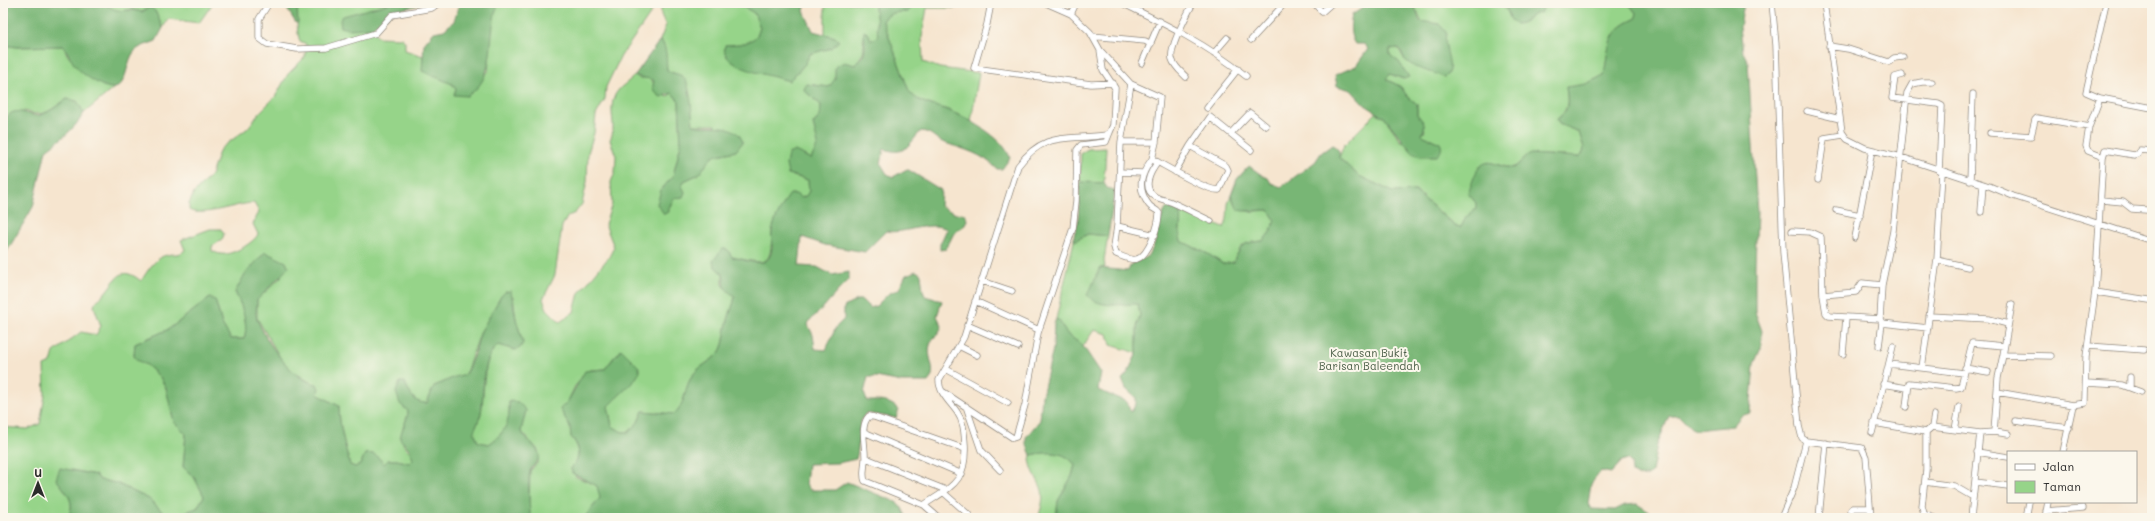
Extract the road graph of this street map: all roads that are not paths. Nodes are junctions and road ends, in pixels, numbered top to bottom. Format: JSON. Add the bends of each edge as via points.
{"nodes":[{"id":1,"x":269,"y":3,"type":"edge"},
{"id":2,"x":439,"y":3,"type":"edge"},
{"id":3,"x":991,"y":3,"type":"edge"},
{"id":4,"x":1046,"y":3,"type":"edge"},
{"id":5,"x":1076,"y":3,"type":"edge"},
{"id":6,"x":1122,"y":3,"type":"edge"},
{"id":7,"x":1139,"y":3,"type":"edge"},
{"id":8,"x":1193,"y":3,"type":"edge"},
{"id":9,"x":1285,"y":3,"type":"edge"},
{"id":10,"x":1314,"y":3,"type":"edge"},
{"id":11,"x":1332,"y":3,"type":"edge"},
{"id":12,"x":1772,"y":3,"type":"edge"},
{"id":13,"x":1824,"y":3,"type":"edge"},
{"id":14,"x":2106,"y":3,"type":"edge"},
{"id":15,"x":1136,"y":10,"type":"junction"},
{"id":16,"x":1070,"y":14,"type":"junction"},
{"id":17,"x":1160,"y":21,"type":"junction"},
{"id":18,"x":1180,"y":31,"type":"junction"},
{"id":19,"x":1092,"y":36,"type":"junction"},
{"id":20,"x":1227,"y":38,"type":"dead end"},
{"id":21,"x":1251,"y":40,"type":"dead end"},
{"id":22,"x":1151,"y":44,"type":"junction"},
{"id":23,"x":1829,"y":46,"type":"junction"},
{"id":24,"x":1100,"y":50,"type":"junction"},
{"id":25,"x":1214,"y":53,"type":"junction"},
{"id":26,"x":1902,"y":57,"type":"dead end"},
{"id":27,"x":1142,"y":63,"type":"dead end"},
{"id":28,"x":1238,"y":69,"type":"junction"},
{"id":29,"x":1246,"y":76,"type":"dead end"},
{"id":30,"x":1902,"y":76,"type":"dead end"},
{"id":31,"x":1186,"y":77,"type":"dead end"},
{"id":32,"x":1932,"y":82,"type":"dead end"},
{"id":33,"x":1112,"y":83,"type":"junction"},
{"id":34,"x":1131,"y":84,"type":"junction"},
{"id":35,"x":1973,"y":94,"type":"dead end"},
{"id":36,"x":2100,"y":98,"type":"junction"},
{"id":37,"x":1910,"y":100,"type":"junction"},
{"id":38,"x":1207,"y":108,"type":"dead end"},
{"id":39,"x":2152,"y":108,"type":"edge"},
{"id":40,"x":1808,"y":111,"type":"dead end"},
{"id":41,"x":1840,"y":119,"type":"junction"},
{"id":42,"x":1266,"y":126,"type":"dead end"},
{"id":43,"x":2089,"y":127,"type":"junction"},
{"id":44,"x":1110,"y":132,"type":"junction"},
{"id":45,"x":1231,"y":133,"type":"junction"},
{"id":46,"x":1990,"y":133,"type":"dead end"},
{"id":47,"x":1843,"y":135,"type":"junction"},
{"id":48,"x":1121,"y":142,"type":"junction"},
{"id":49,"x":1156,"y":142,"type":"junction"},
{"id":50,"x":1190,"y":146,"type":"junction"},
{"id":51,"x":1251,"y":150,"type":"dead end"},
{"id":52,"x":1872,"y":150,"type":"junction"},
{"id":53,"x":2152,"y":151,"type":"edge"},
{"id":54,"x":2102,"y":157,"type":"junction"},
{"id":55,"x":1901,"y":158,"type":"junction"},
{"id":56,"x":1152,"y":159,"type":"junction"},
{"id":57,"x":1158,"y":162,"type":"junction"},
{"id":58,"x":1941,"y":171,"type":"junction"},
{"id":59,"x":1121,"y":172,"type":"junction"},
{"id":60,"x":1175,"y":172,"type":"junction"},
{"id":61,"x":1142,"y":173,"type":"junction"},
{"id":62,"x":1818,"y":180,"type":"dead end"},
{"id":63,"x":1970,"y":181,"type":"junction"},
{"id":64,"x":1983,"y":184,"type":"junction"},
{"id":65,"x":2101,"y":200,"type":"junction"},
{"id":66,"x":1836,"y":210,"type":"dead end"},
{"id":67,"x":2146,"y":210,"type":"dead end"},
{"id":68,"x":1981,"y":212,"type":"dead end"},
{"id":69,"x":1860,"y":215,"type":"junction"},
{"id":70,"x":1211,"y":221,"type":"dead end"},
{"id":71,"x":2098,"y":223,"type":"junction"},
{"id":72,"x":1117,"y":226,"type":"junction"},
{"id":73,"x":1792,"y":231,"type":"dead end"},
{"id":74,"x":1155,"y":235,"type":"junction"},
{"id":75,"x":1855,"y":238,"type":"dead end"},
{"id":76,"x":2152,"y":241,"type":"edge"},
{"id":77,"x":1937,"y":260,"type":"junction"},
{"id":78,"x":1968,"y":267,"type":"dead end"},
{"id":79,"x":982,"y":281,"type":"junction"},
{"id":80,"x":1882,"y":285,"type":"junction"},
{"id":81,"x":1012,"y":291,"type":"dead end"},
{"id":82,"x":2095,"y":292,"type":"junction"},
{"id":83,"x":1823,"y":295,"type":"junction"},
{"id":84,"x":2149,"y":300,"type":"dead end"},
{"id":85,"x":975,"y":301,"type":"junction"},
{"id":86,"x":2012,"y":304,"type":"dead end"},
{"id":87,"x":1929,"y":316,"type":"junction"},
{"id":88,"x":1846,"y":318,"type":"junction"},
{"id":89,"x":1881,"y":321,"type":"junction"},
{"id":90,"x":2008,"y":324,"type":"junction"},
{"id":91,"x":967,"y":325,"type":"junction"},
{"id":92,"x":1928,"y":328,"type":"junction"},
{"id":93,"x":1040,"y":330,"type":"junction"},
{"id":94,"x":959,"y":346,"type":"junction"},
{"id":95,"x":1879,"y":346,"type":"dead end"},
{"id":96,"x":1893,"y":346,"type":"dead end"},
{"id":97,"x":2004,"y":346,"type":"junction"},
{"id":98,"x":2088,"y":346,"type":"junction"},
{"id":99,"x":1018,"y":347,"type":"dead end"},
{"id":100,"x":2144,"y":350,"type":"dead end"},
{"id":101,"x":1843,"y":354,"type":"dead end"},
{"id":102,"x":977,"y":355,"type":"dead end"},
{"id":103,"x":2003,"y":355,"type":"junction"},
{"id":104,"x":2051,"y":356,"type":"dead end"},
{"id":105,"x":1889,"y":364,"type":"junction"},
{"id":106,"x":1922,"y":368,"type":"junction"},
{"id":107,"x":946,"y":369,"type":"junction"},
{"id":108,"x":1965,"y":371,"type":"junction"},
{"id":109,"x":1988,"y":372,"type":"dead end"},
{"id":110,"x":2130,"y":377,"type":"dead end"},
{"id":111,"x":2086,"y":383,"type":"junction"},
{"id":112,"x":1883,"y":384,"type":"junction"},
{"id":113,"x":2130,"y":387,"type":"junction"},
{"id":114,"x":1907,"y":388,"type":"junction"},
{"id":115,"x":942,"y":391,"type":"junction"},
{"id":116,"x":1997,"y":392,"type":"junction"},
{"id":117,"x":2141,"y":392,"type":"dead end"},
{"id":118,"x":1008,"y":403,"type":"dead end"},
{"id":119,"x":2073,"y":405,"type":"junction"},
{"id":120,"x":966,"y":406,"type":"junction"},
{"id":121,"x":1906,"y":407,"type":"dead end"},
{"id":122,"x":1959,"y":407,"type":"dead end"},
{"id":123,"x":1934,"y":415,"type":"dead end"},
{"id":124,"x":2015,"y":421,"type":"dead end"},
{"id":125,"x":1874,"y":423,"type":"junction"},
{"id":126,"x":1932,"y":427,"type":"junction"},
{"id":127,"x":2069,"y":428,"type":"junction"},
{"id":128,"x":1955,"y":430,"type":"junction"},
{"id":129,"x":864,"y":432,"type":"junction"},
{"id":130,"x":1926,"y":432,"type":"junction"},
{"id":131,"x":1994,"y":432,"type":"junction"},
{"id":132,"x":1872,"y":433,"type":"dead end"},
{"id":133,"x":1980,"y":433,"type":"junction"},
{"id":134,"x":2008,"y":434,"type":"dead end"},
{"id":135,"x":1806,"y":441,"type":"junction"},
{"id":136,"x":1826,"y":443,"type":"junction"},
{"id":137,"x":966,"y":449,"type":"junction"},
{"id":138,"x":2062,"y":451,"type":"edge"},
{"id":139,"x":1977,"y":452,"type":"junction"},
{"id":140,"x":2007,"y":457,"type":"edge"},
{"id":141,"x":866,"y":458,"type":"junction"},
{"id":142,"x":1000,"y":470,"type":"dead end"},
{"id":143,"x":962,"y":474,"type":"junction"},
{"id":144,"x":1925,"y":482,"type":"junction"},
{"id":145,"x":1975,"y":482,"type":"junction"},
{"id":146,"x":2007,"y":486,"type":"edge"},
{"id":147,"x":945,"y":491,"type":"junction"},
{"id":148,"x":1973,"y":497,"type":"junction"},
{"id":149,"x":2029,"y":503,"type":"edge"},
{"id":150,"x":2048,"y":503,"type":"edge"},
{"id":151,"x":924,"y":505,"type":"junction"},
{"id":152,"x":1870,"y":508,"type":"junction"},
{"id":153,"x":2083,"y":508,"type":"dead end"},
{"id":154,"x":1851,"y":510,"type":"dead end"},
{"id":155,"x":2046,"y":511,"type":"junction"},
{"id":156,"x":969,"y":516,"type":"dead end"},
{"id":157,"x":939,"y":518,"type":"edge"},
{"id":158,"x":1781,"y":518,"type":"edge"},
{"id":159,"x":1819,"y":518,"type":"edge"},
{"id":160,"x":1871,"y":518,"type":"edge"},
{"id":161,"x":1934,"y":518,"type":"edge"},
{"id":162,"x":1971,"y":518,"type":"edge"},
{"id":163,"x":2026,"y":518,"type":"edge"},
{"id":164,"x":2045,"y":518,"type":"edge"}],
"edges":[{"from":1,"to":2,"type":"street","via":[[259,19],[259,38],[267,44],[306,50],[326,48],[376,33],[392,15],[432,8]]},
{"from":3,"to":33,"type":"street","via":[[974,68],[1091,84]]},
{"from":4,"to":16,"type":"street"},
{"from":5,"to":16,"type":"street"},
{"from":6,"to":15,"type":"street"},
{"from":7,"to":15,"type":"street"},
{"from":8,"to":18,"type":"street"},
{"from":9,"to":21,"type":"street"},
{"from":10,"to":11,"type":"street","via":[[1322,12]]},
{"from":12,"to":135,"type":"street","via":[[1776,45],[1783,252],[1799,426],[1802,438]]},
{"from":13,"to":23,"type":"street"},
{"from":14,"to":36,"type":"street","via":[[2086,90],[2088,94]]},
{"from":15,"to":17,"type":"street"},
{"from":16,"to":19,"type":"street"},
{"from":17,"to":18,"type":"street"},
{"from":17,"to":22,"type":"street"},
{"from":18,"to":25,"type":"street"},
{"from":18,"to":31,"type":"street","via":[[1172,57],[1176,67]]},
{"from":19,"to":22,"type":"street","via":[[1145,41]]},
{"from":19,"to":24,"type":"street"},
{"from":20,"to":25,"type":"street"},
{"from":22,"to":27,"type":"street"},
{"from":23,"to":26,"type":"street","via":[[1889,62]]},
{"from":23,"to":41,"type":"street"},
{"from":24,"to":33,"type":"street","via":[[1103,70]]},
{"from":24,"to":34,"type":"street"},
{"from":25,"to":28,"type":"street"},
{"from":28,"to":29,"type":"street"},
{"from":28,"to":38,"type":"street"},
{"from":30,"to":37,"type":"street","via":[[1893,80],[1892,97]]},
{"from":32,"to":37,"type":"street","via":[[1912,84],[1908,90]]},
{"from":33,"to":44,"type":"street","via":[[1116,92]]},
{"from":34,"to":48,"type":"street"},
{"from":34,"to":49,"type":"street","via":[[1160,97]]},
{"from":35,"to":63,"type":"street"},
{"from":36,"to":39,"type":"street"},
{"from":36,"to":43,"type":"street"},
{"from":37,"to":55,"type":"street","via":[[1902,128]]},
{"from":37,"to":58,"type":"street","via":[[1942,106]]},
{"from":40,"to":41,"type":"street"},
{"from":41,"to":47,"type":"street"},
{"from":42,"to":45,"type":"street","via":[[1250,113]]},
{"from":43,"to":46,"type":"street","via":[[2037,118],[2034,120],[2031,136]]},
{"from":43,"to":54,"type":"street","via":[[2086,148]]},
{"from":44,"to":79,"type":"street","via":[[1100,136],[1053,140],[1041,144],[1028,154],[1018,166]]},
{"from":44,"to":93,"type":"street","via":[[1106,142],[1081,145],[1076,150],[1073,228]]},
{"from":45,"to":50,"type":"street","via":[[1210,117]]},
{"from":45,"to":51,"type":"street"},
{"from":47,"to":52,"type":"street","via":[[1856,144]]},
{"from":47,"to":62,"type":"street","via":[[1824,138]]},
{"from":48,"to":49,"type":"street"},
{"from":48,"to":59,"type":"street"},
{"from":49,"to":56,"type":"street"},
{"from":50,"to":60,"type":"street"},
{"from":50,"to":60,"type":"street","via":[[1226,166],[1228,170],[1219,190],[1212,190]]},
{"from":52,"to":55,"type":"street"},
{"from":52,"to":69,"type":"street"},
{"from":53,"to":54,"type":"street","via":[[2140,150],[2134,155],[2105,150]]},
{"from":54,"to":65,"type":"street"},
{"from":55,"to":58,"type":"street"},
{"from":55,"to":80,"type":"street","via":[[1893,231]]},
{"from":56,"to":57,"type":"street"},
{"from":56,"to":61,"type":"street"},
{"from":57,"to":60,"type":"street"},
{"from":57,"to":70,"type":"street","via":[[1148,176],[1151,192],[1156,197]]},
{"from":58,"to":63,"type":"street"},
{"from":58,"to":77,"type":"street"},
{"from":59,"to":61,"type":"street"},
{"from":59,"to":72,"type":"street"},
{"from":61,"to":74,"type":"street","via":[[1141,184],[1147,201],[1159,213]]},
{"from":63,"to":64,"type":"street"},
{"from":64,"to":68,"type":"street"},
{"from":64,"to":71,"type":"street"},
{"from":65,"to":67,"type":"street","via":[[2123,202],[2132,209]]},
{"from":65,"to":71,"type":"street"},
{"from":66,"to":69,"type":"street"},
{"from":69,"to":75,"type":"street"},
{"from":71,"to":76,"type":"street"},
{"from":71,"to":82,"type":"street"},
{"from":72,"to":74,"type":"street"},
{"from":72,"to":74,"type":"street","via":[[1116,254],[1128,259],[1138,259],[1143,255]]},
{"from":73,"to":83,"type":"street","via":[[1810,232],[1821,237]]},
{"from":77,"to":78,"type":"street"},
{"from":77,"to":87,"type":"street"},
{"from":79,"to":81,"type":"street"},
{"from":79,"to":85,"type":"street"},
{"from":80,"to":83,"type":"street","via":[[1862,283],[1856,292]]},
{"from":80,"to":89,"type":"street"},
{"from":82,"to":84,"type":"street"},
{"from":82,"to":98,"type":"street"},
{"from":83,"to":88,"type":"street","via":[[1827,315]]},
{"from":85,"to":91,"type":"street"},
{"from":85,"to":93,"type":"street"},
{"from":86,"to":90,"type":"street"},
{"from":87,"to":90,"type":"street","via":[[1989,319]]},
{"from":87,"to":92,"type":"street"},
{"from":88,"to":89,"type":"street"},
{"from":88,"to":101,"type":"street"},
{"from":89,"to":92,"type":"street"},
{"from":89,"to":95,"type":"street"},
{"from":90,"to":97,"type":"street"},
{"from":91,"to":94,"type":"street"},
{"from":91,"to":99,"type":"street"},
{"from":92,"to":106,"type":"street"},
{"from":93,"to":120,"type":"street","via":[[1016,437],[1013,438]]},
{"from":94,"to":102,"type":"street"},
{"from":94,"to":107,"type":"street"},
{"from":96,"to":105,"type":"street"},
{"from":97,"to":103,"type":"street"},
{"from":97,"to":108,"type":"street","via":[[1972,343]]},
{"from":98,"to":100,"type":"street"},
{"from":98,"to":111,"type":"street"},
{"from":103,"to":104,"type":"street"},
{"from":103,"to":116,"type":"street"},
{"from":105,"to":106,"type":"street"},
{"from":105,"to":112,"type":"street"},
{"from":106,"to":108,"type":"street"},
{"from":107,"to":115,"type":"street","via":[[940,380]]},
{"from":107,"to":118,"type":"street"},
{"from":108,"to":109,"type":"street"},
{"from":108,"to":114,"type":"street","via":[[1960,388],[1910,383]]},
{"from":110,"to":113,"type":"street"},
{"from":111,"to":113,"type":"street"},
{"from":111,"to":119,"type":"street","via":[[2085,403]]},
{"from":112,"to":114,"type":"street"},
{"from":112,"to":125,"type":"street"},
{"from":113,"to":117,"type":"street"},
{"from":114,"to":121,"type":"street"},
{"from":115,"to":120,"type":"street"},
{"from":115,"to":137,"type":"street","via":[[962,420]]},
{"from":116,"to":119,"type":"street"},
{"from":116,"to":131,"type":"street"},
{"from":119,"to":127,"type":"street"},
{"from":120,"to":142,"type":"street","via":[[981,450]]},
{"from":122,"to":128,"type":"street"},
{"from":123,"to":126,"type":"street"},
{"from":124,"to":127,"type":"street"},
{"from":125,"to":130,"type":"street"},
{"from":125,"to":132,"type":"street"},
{"from":126,"to":128,"type":"street"},
{"from":126,"to":130,"type":"street"},
{"from":127,"to":138,"type":"street"},
{"from":128,"to":133,"type":"street"},
{"from":129,"to":137,"type":"street","via":[[868,417],[874,417]]},
{"from":129,"to":141,"type":"street"},
{"from":129,"to":143,"type":"street"},
{"from":130,"to":144,"type":"street"},
{"from":131,"to":133,"type":"street"},
{"from":131,"to":134,"type":"street"},
{"from":133,"to":139,"type":"street"},
{"from":135,"to":136,"type":"street"},
{"from":135,"to":158,"type":"street","via":[[1794,488]]},
{"from":136,"to":152,"type":"street","via":[[1862,448],[1866,453]]},
{"from":136,"to":159,"type":"street"},
{"from":137,"to":143,"type":"street"},
{"from":139,"to":140,"type":"street"},
{"from":139,"to":145,"type":"street"},
{"from":141,"to":147,"type":"street"},
{"from":141,"to":151,"type":"street","via":[[863,476],[865,481]]},
{"from":143,"to":147,"type":"street","via":[[953,486]]},
{"from":144,"to":148,"type":"street","via":[[1954,486]]},
{"from":144,"to":161,"type":"street","via":[[1924,514]]},
{"from":145,"to":146,"type":"street"},
{"from":145,"to":148,"type":"street"},
{"from":147,"to":151,"type":"street"},
{"from":147,"to":156,"type":"street"},
{"from":148,"to":162,"type":"street"},
{"from":149,"to":163,"type":"street"},
{"from":150,"to":155,"type":"street"},
{"from":151,"to":157,"type":"street"},
{"from":152,"to":154,"type":"street"},
{"from":152,"to":160,"type":"street"},
{"from":153,"to":155,"type":"street"},
{"from":155,"to":164,"type":"street"}]}
